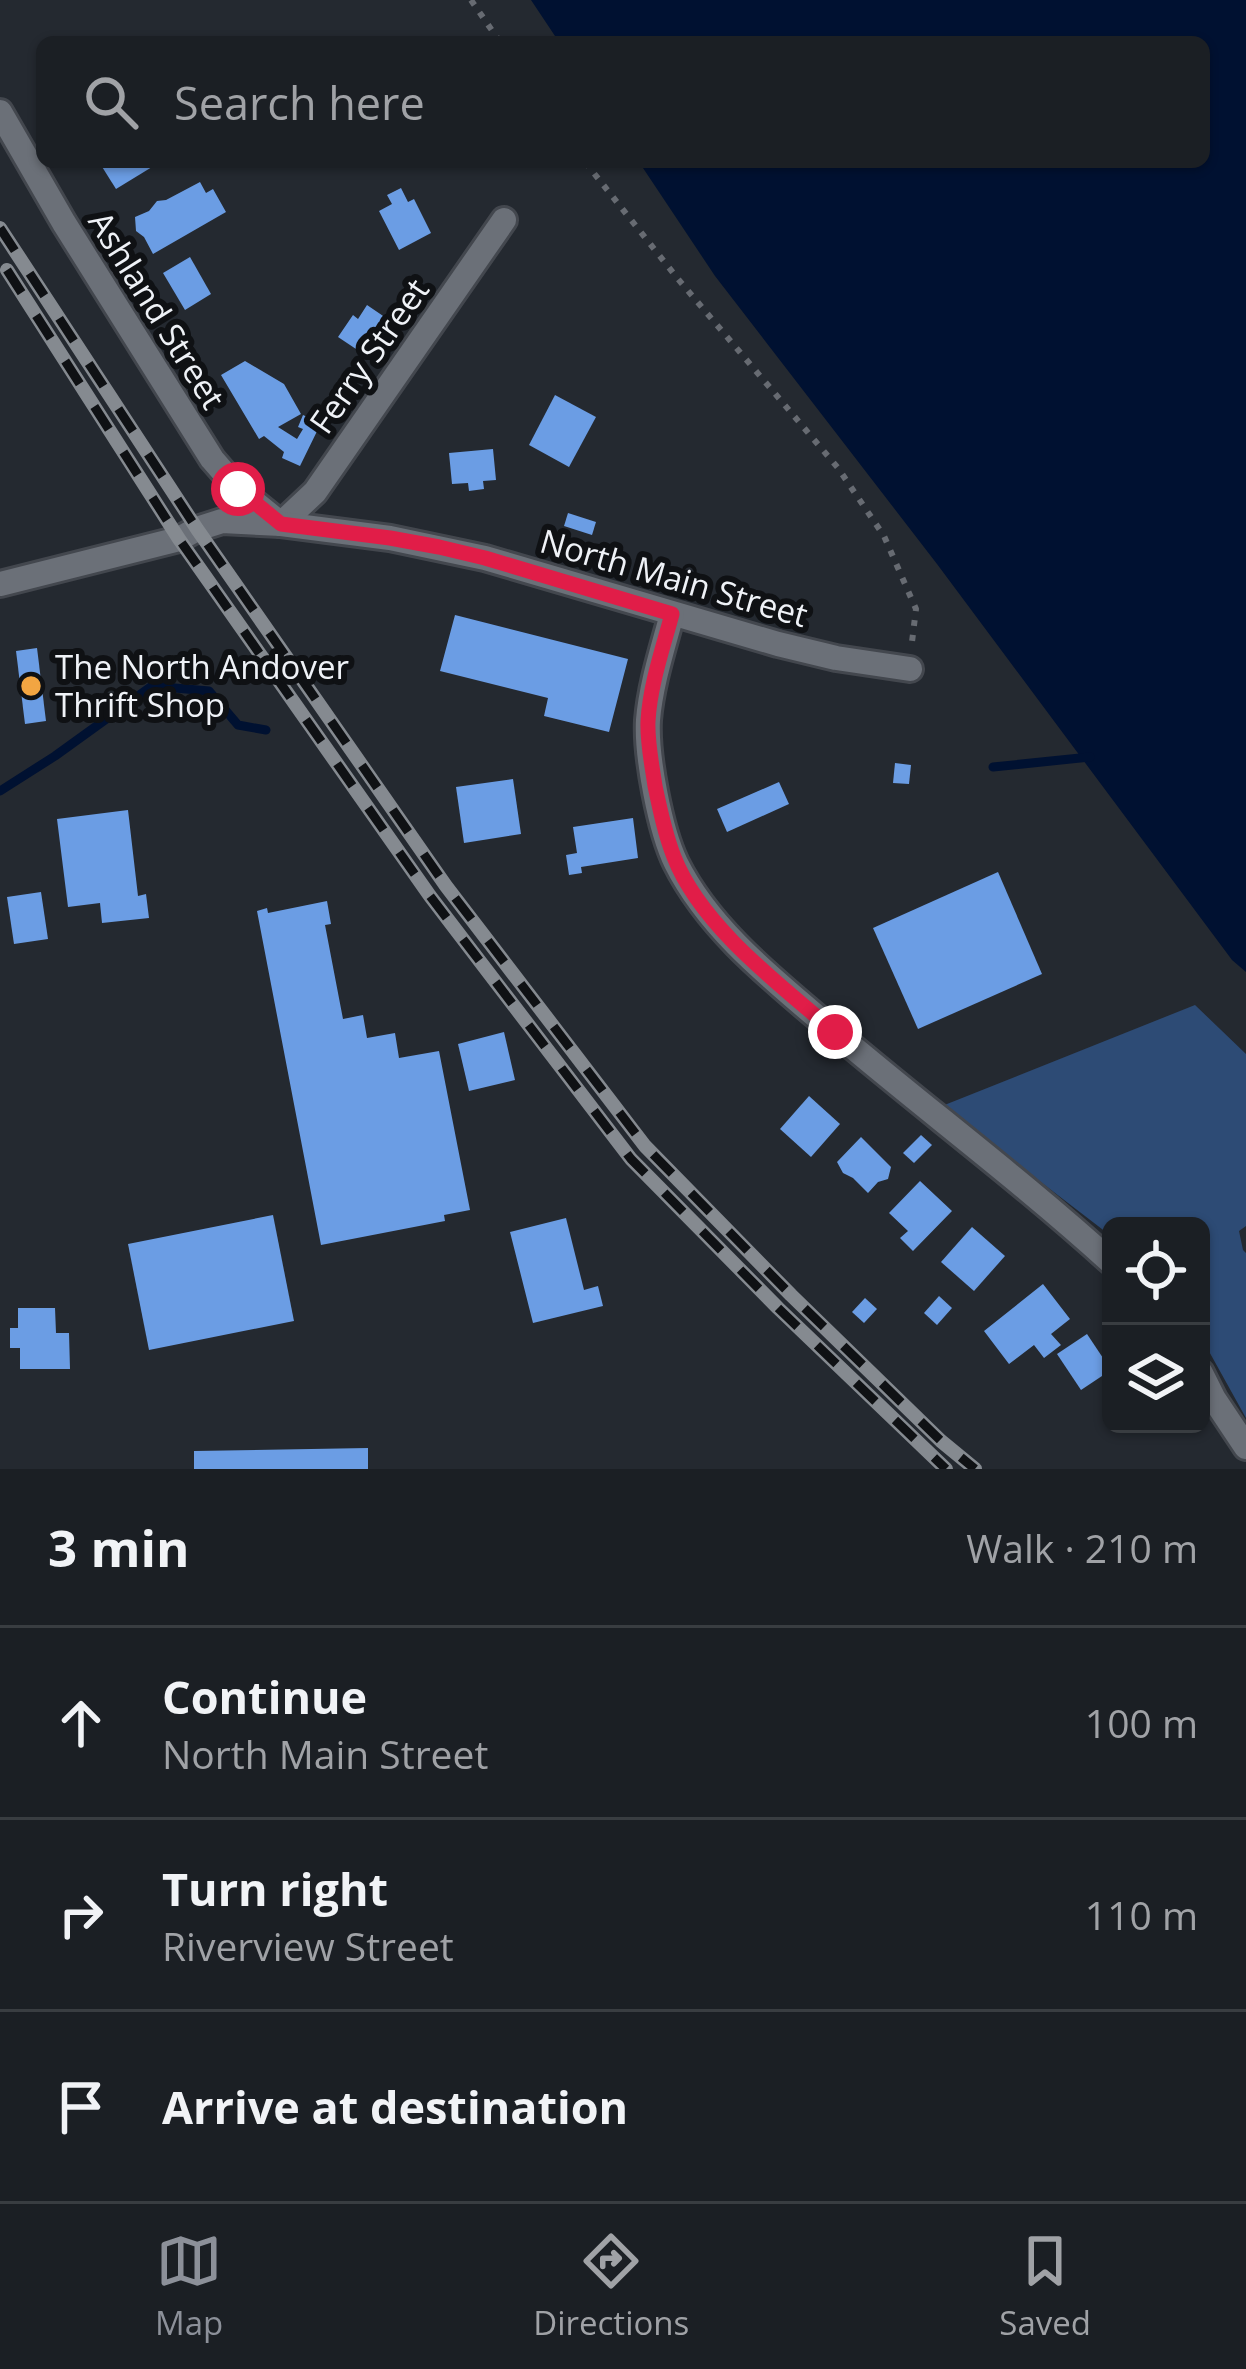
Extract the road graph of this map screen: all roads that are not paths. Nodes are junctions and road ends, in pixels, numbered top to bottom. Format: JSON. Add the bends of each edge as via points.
{"nodes":[{"id":1,"x":0,"y":112,"type":"edge"},
{"id":2,"x":504,"y":220,"type":"dead end"},
{"id":3,"x":281,"y":524,"type":"junction"},
{"id":4,"x":0,"y":584,"type":"edge"},
{"id":5,"x":672,"y":614,"type":"junction"},
{"id":6,"x":910,"y":669,"type":"road end"},
{"id":7,"x":1102,"y":1254,"type":"edge"},
{"id":8,"x":1210,"y":1391,"type":"edge"},
{"id":9,"x":1246,"y":1447,"type":"edge"}],
"edges":[{"from":1,"to":3,"type":"street","name":"Ashland Street","via":[[212,459]]},
{"from":2,"to":3,"type":"street","name":"Ferry Street","via":[[314,492]]},
{"from":3,"to":4,"type":"street","name":"North Main Street","via":[[222,520],[179,539]]},
{"from":3,"to":5,"type":"street","name":"North Main Street","via":[[439,547]]},
{"from":5,"to":6,"type":"street","name":"North Main Street"},
{"from":5,"to":7,"type":"street","via":[[648,722],[651,755],[675,860],[705,910],[782,987]]},
{"from":8,"to":9,"type":"street"}]}
